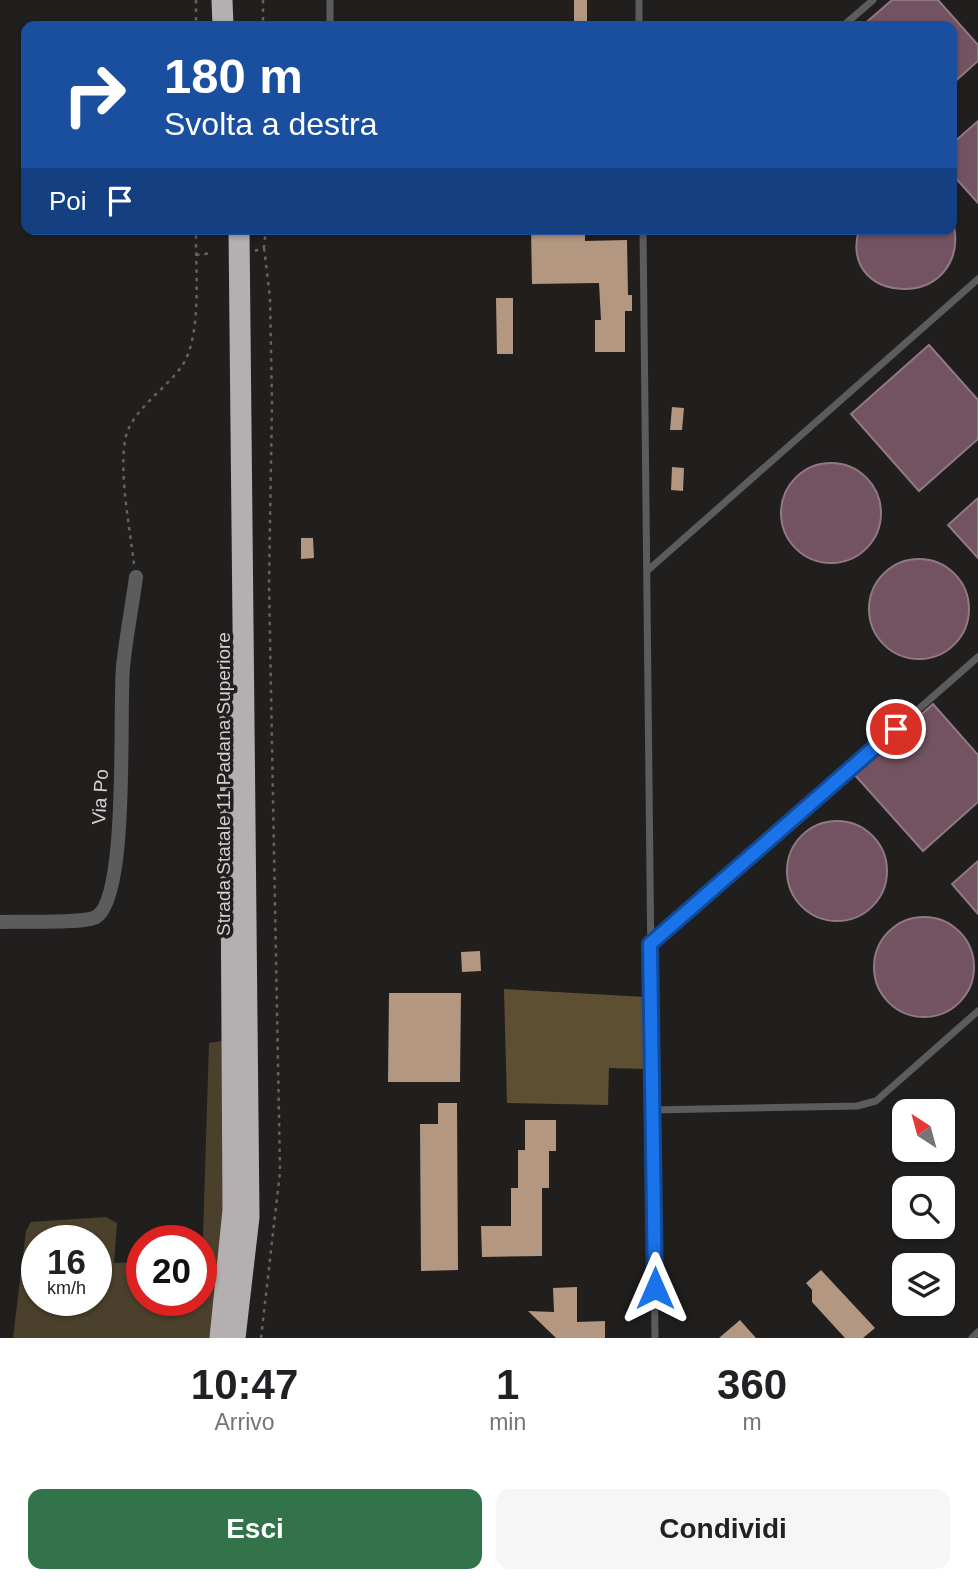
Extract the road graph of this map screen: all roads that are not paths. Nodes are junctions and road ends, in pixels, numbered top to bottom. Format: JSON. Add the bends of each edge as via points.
{"nodes":[{"id":1,"x":222,"y":0,"type":"edge"},
{"id":2,"x":236,"y":0,"type":"edge"},
{"id":3,"x":330,"y":0,"type":"edge"},
{"id":4,"x":639,"y":0,"type":"edge"},
{"id":5,"x":873,"y":0,"type":"edge"},
{"id":6,"x":223,"y":21,"type":"edge"},
{"id":7,"x":236,"y":21,"type":"edge"},
{"id":8,"x":330,"y":21,"type":"edge"},
{"id":9,"x":639,"y":21,"type":"edge"},
{"id":10,"x":849,"y":21,"type":"edge"},
{"id":11,"x":225,"y":235,"type":"edge"},
{"id":12,"x":239,"y":235,"type":"edge"},
{"id":13,"x":643,"y":235,"type":"edge"},
{"id":14,"x":978,"y":279,"type":"edge"},
{"id":15,"x":647,"y":571,"type":"junction"},
{"id":16,"x":136,"y":577,"type":"road end"},
{"id":17,"x":978,"y":657,"type":"edge"},
{"id":18,"x":0,"y":922,"type":"edge"},
{"id":19,"x":650,"y":944,"type":"junction"},
{"id":20,"x":978,"y":1011,"type":"edge"},
{"id":21,"x":653,"y":1110,"type":"junction"},
{"id":22,"x":978,"y":1332,"type":"edge"},
{"id":23,"x":220,"y":1338,"type":"edge"},
{"id":24,"x":235,"y":1338,"type":"edge"},
{"id":25,"x":655,"y":1338,"type":"edge"},
{"id":26,"x":972,"y":1338,"type":"edge"}],
"edges":[{"from":1,"to":6,"type":"highway"},
{"from":2,"to":7,"type":"highway"},
{"from":3,"to":8,"type":"lane"},
{"from":4,"to":9,"type":"lane"},
{"from":5,"to":10,"type":"lane"},
{"from":11,"to":23,"type":"highway","name":"Strada Statale 11 Padana Superiore","via":[[233,1210]]},
{"from":12,"to":24,"type":"highway","name":"Strada Statale 11 Padana Superiore","via":[[249,1217]]},
{"from":13,"to":15,"type":"lane"},
{"from":14,"to":15,"type":"lane"},
{"from":15,"to":19,"type":"lane"},
{"from":16,"to":18,"type":"street","name":"Via Po","via":[[123,668],[121,781],[110,900],[104,910],[88,919]]},
{"from":17,"to":19,"type":"lane"},
{"from":19,"to":21,"type":"lane"},
{"from":20,"to":21,"type":"lane","via":[[876,1101],[857,1106]]},
{"from":21,"to":25,"type":"lane"},
{"from":22,"to":26,"type":"lane"}]}
